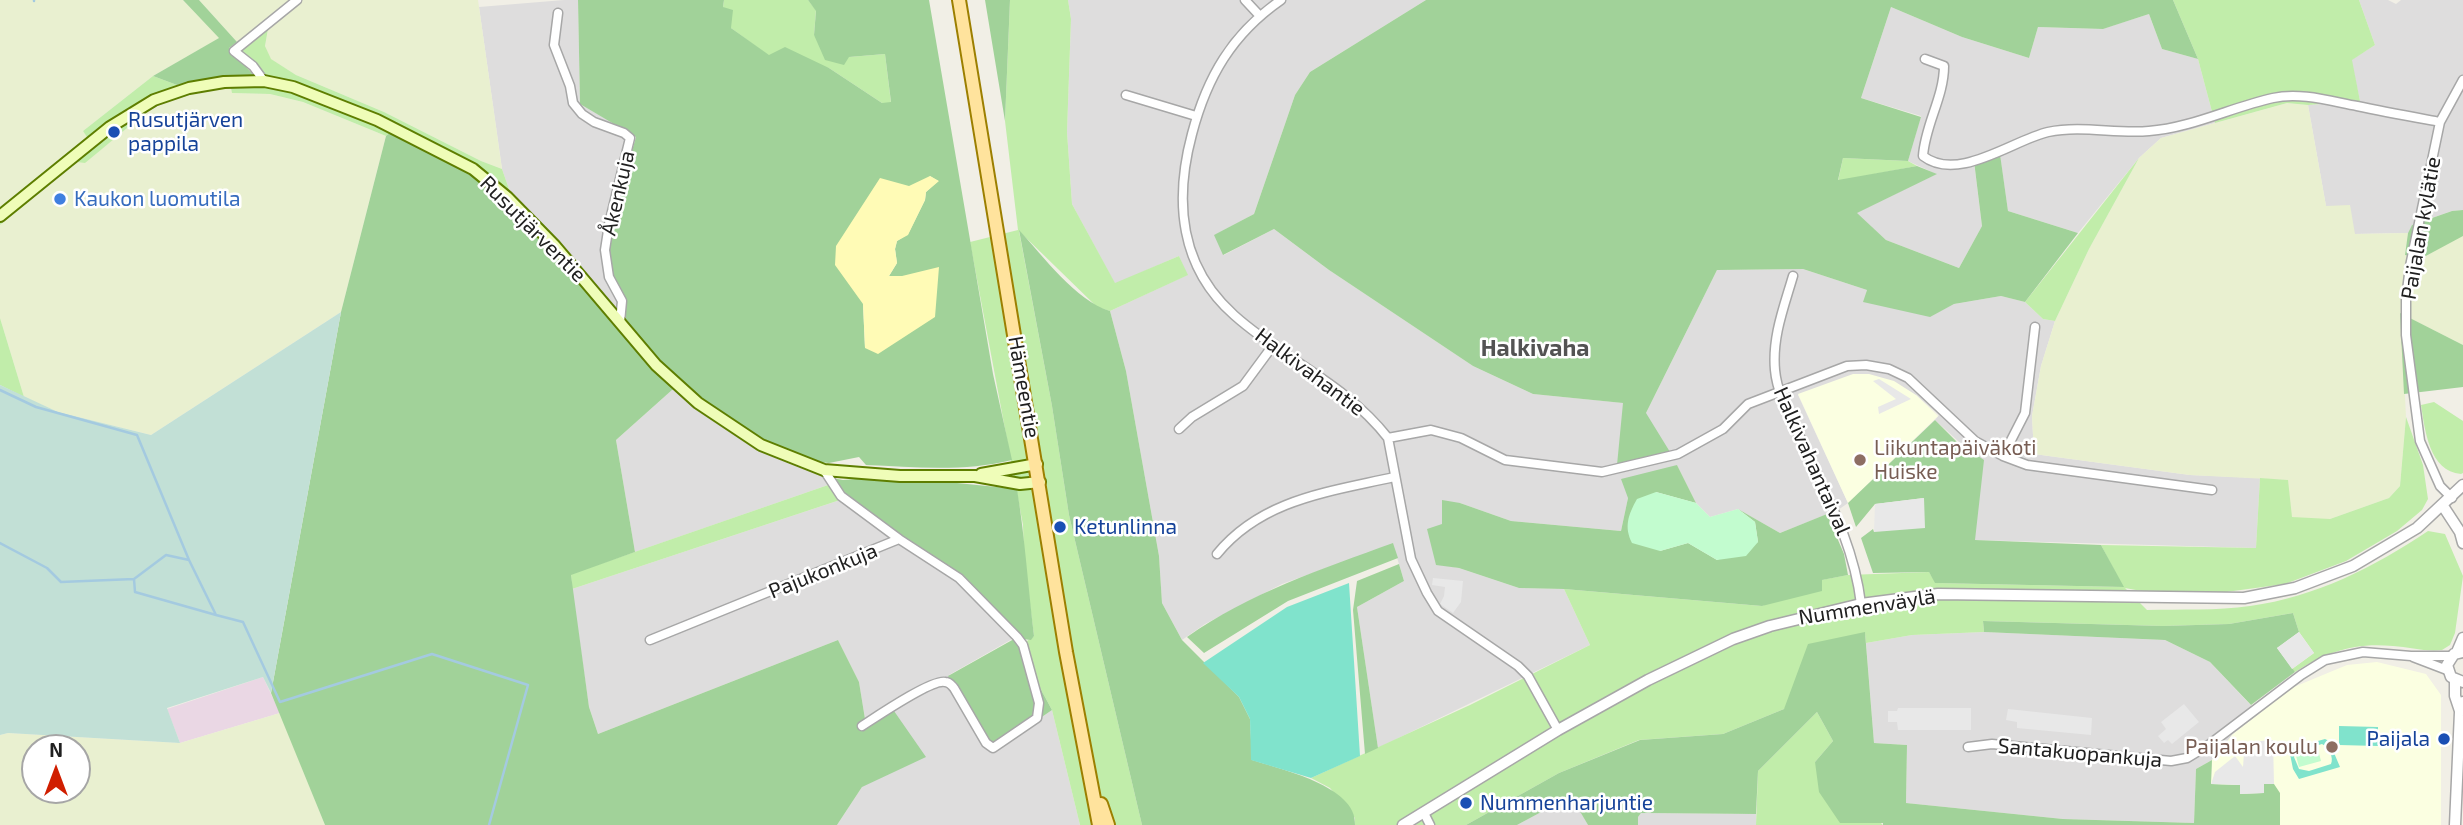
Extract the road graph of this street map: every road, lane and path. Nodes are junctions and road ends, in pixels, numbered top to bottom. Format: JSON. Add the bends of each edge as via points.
{"nodes":[{"id":1,"x":297,"y":0,"type":"edge"},
{"id":2,"x":959,"y":0,"type":"edge"},
{"id":3,"x":1245,"y":0,"type":"edge"},
{"id":4,"x":1280,"y":0,"type":"edge"},
{"id":5,"x":558,"y":13,"type":"dead end"},
{"id":6,"x":1259,"y":15,"type":"junction"},
{"id":7,"x":1925,"y":59,"type":"dead end"},
{"id":8,"x":2463,"y":80,"type":"edge"},
{"id":9,"x":264,"y":81,"type":"junction"},
{"id":10,"x":1126,"y":95,"type":"dead end"},
{"id":11,"x":1196,"y":116,"type":"junction"},
{"id":12,"x":2441,"y":122,"type":"junction"},
{"id":13,"x":0,"y":216,"type":"edge"},
{"id":14,"x":1793,"y":276,"type":"dead end"},
{"id":15,"x":620,"y":322,"type":"junction"},
{"id":16,"x":2035,"y":327,"type":"dead end"},
{"id":17,"x":1274,"y":344,"type":"junction"},
{"id":18,"x":1780,"y":390,"type":"junction"},
{"id":19,"x":1179,"y":429,"type":"dead end"},
{"id":20,"x":1388,"y":438,"type":"junction"},
{"id":21,"x":2003,"y":456,"type":"junction"},
{"id":22,"x":1037,"y":464,"type":"junction"},
{"id":23,"x":824,"y":470,"type":"junction"},
{"id":24,"x":975,"y":475,"type":"junction"},
{"id":25,"x":1394,"y":477,"type":"junction"},
{"id":26,"x":1040,"y":482,"type":"junction"},
{"id":27,"x":2463,"y":485,"type":"edge"},
{"id":28,"x":2212,"y":490,"type":"dead end"},
{"id":29,"x":2452,"y":498,"type":"junction"},
{"id":30,"x":2443,"y":506,"type":"junction"},
{"id":31,"x":899,"y":539,"type":"junction"},
{"id":32,"x":2463,"y":543,"type":"edge"},
{"id":33,"x":1217,"y":554,"type":"dead end"},
{"id":34,"x":1861,"y":604,"type":"junction"},
{"id":35,"x":2463,"y":638,"type":"edge"},
{"id":36,"x":650,"y":640,"type":"dead end"},
{"id":37,"x":2457,"y":653,"type":"edge"},
{"id":38,"x":2410,"y":656,"type":"junction"},
{"id":39,"x":2447,"y":670,"type":"junction"},
{"id":40,"x":2459,"y":681,"type":"edge"},
{"id":41,"x":2461,"y":707,"type":"edge"},
{"id":42,"x":862,"y":726,"type":"dead end"},
{"id":43,"x":1558,"y":730,"type":"junction"},
{"id":44,"x":1968,"y":747,"type":"dead end"},
{"id":45,"x":1090,"y":774,"type":"junction"},
{"id":46,"x":1424,"y":813,"type":"junction"},
{"id":47,"x":1099,"y":825,"type":"edge"},
{"id":48,"x":1108,"y":825,"type":"edge"},
{"id":49,"x":1403,"y":825,"type":"edge"},
{"id":50,"x":1430,"y":825,"type":"edge"},
{"id":51,"x":2455,"y":825,"type":"edge"}],
"edges":[{"from":1,"to":9,"type":"street","via":[[234,51]]},
{"from":2,"to":22,"type":"main road","name":"Hämeentie"},
{"from":3,"to":6,"type":"street"},
{"from":4,"to":6,"type":"street","name":"Halkivahantie"},
{"from":5,"to":15,"type":"street","name":"Åkenkuja","via":[[554,45],[573,103],[594,122],[630,138],[605,250],[609,277],[622,301]]},
{"from":6,"to":11,"type":"street","name":"Halkivahantie","via":[[1224,56]]},
{"from":7,"to":12,"type":"street","via":[[1944,66],[1924,143],[1923,156],[1933,163],[1953,165],[1997,154],[2046,133],[2077,128],[2151,131],[2275,97],[2308,97]]},
{"from":8,"to":12,"type":"street","name":"Paijalan kylätie"},
{"from":9,"to":13,"type":"main road","name":"Rusutjärventie","via":[[212,84],[154,100],[110,127]]},
{"from":9,"to":15,"type":"main road","name":"Rusutjärventie","via":[[320,96],[473,169],[508,197]]},
{"from":10,"to":11,"type":"street"},
{"from":11,"to":17,"type":"street","name":"Halkivahantie","via":[[1182,193],[1195,266],[1234,315]]},
{"from":12,"to":29,"type":"street","name":"Paijalan kylätie","via":[[2410,266],[2406,335],[2420,441],[2440,486]]},
{"from":14,"to":18,"type":"street","name":"Halkivahantaival","via":[[1775,353]]},
{"from":15,"to":23,"type":"main road","name":"Rusutjärventie","via":[[656,365],[698,403],[761,445]]},
{"from":16,"to":21,"type":"street","via":[[2025,413]]},
{"from":17,"to":19,"type":"street","via":[[1243,386]]},
{"from":17,"to":20,"type":"street","name":"Halkivahantie","via":[[1348,396]]},
{"from":18,"to":20,"type":"street","via":[[1748,404],[1723,429],[1678,454],[1602,472],[1505,460],[1461,438],[1431,430]]},
{"from":18,"to":21,"type":"street","via":[[1847,366],[1889,369],[1920,388],[1975,441]]},
{"from":18,"to":34,"type":"street","name":"Halkivahantaival","via":[[1852,553]]},
{"from":20,"to":25,"type":"street"},
{"from":21,"to":28,"type":"street","via":[[2027,465]]},
{"from":22,"to":24,"type":"main road","name":"Rusutjärventie"},
{"from":22,"to":26,"type":"main road","name":"Hämeentie"},
{"from":23,"to":24,"type":"main road","name":"Rusutjärventie"},
{"from":23,"to":31,"type":"street","name":"Pajukonkuja","via":[[841,496]]},
{"from":24,"to":26,"type":"main road","name":"Rusutjärventie","via":[[1020,484]]},
{"from":25,"to":33,"type":"street","via":[[1284,504],[1232,535]]},
{"from":25,"to":43,"type":"street","via":[[1416,574],[1438,611],[1518,666]]},
{"from":26,"to":45,"type":"main road","name":"Hämeentie"},
{"from":27,"to":29,"type":"street","name":"Nummenväylä"},
{"from":29,"to":30,"type":"street","name":"Nummenväylä"},
{"from":30,"to":32,"type":"street"},
{"from":30,"to":34,"type":"street","name":"Nummenväylä","via":[[2417,528],[2353,566],[2295,588],[2244,598],[1938,594]]},
{"from":31,"to":36,"type":"street","name":"Pajukonkuja"},
{"from":31,"to":42,"type":"street","via":[[959,578],[1017,637],[1039,702],[1037,718],[993,748],[954,688],[942,681]]},
{"from":34,"to":43,"type":"street","name":"Nummenväylä","via":[[1733,639]]},
{"from":35,"to":37,"type":"street"},
{"from":37,"to":38,"type":"street","name":"Santakuopankuja"},
{"from":37,"to":39,"type":"street"},
{"from":38,"to":39,"type":"street","name":"Santakuopankuja"},
{"from":38,"to":44,"type":"street","name":"Santakuopankuja","via":[[2363,652],[2325,660],[2188,758],[2171,761],[1992,744]]},
{"from":39,"to":40,"type":"street"},
{"from":40,"to":41,"type":"street","via":[[2455,696]]},
{"from":41,"to":51,"type":"street"},
{"from":43,"to":46,"type":"street","name":"Nummenväylä"},
{"from":45,"to":47,"type":"main road","name":"Hämeentie"},
{"from":45,"to":48,"type":"main road","name":"Hämeentie"},
{"from":46,"to":49,"type":"street","name":"Nummenväylä"},
{"from":46,"to":50,"type":"street"}]}
